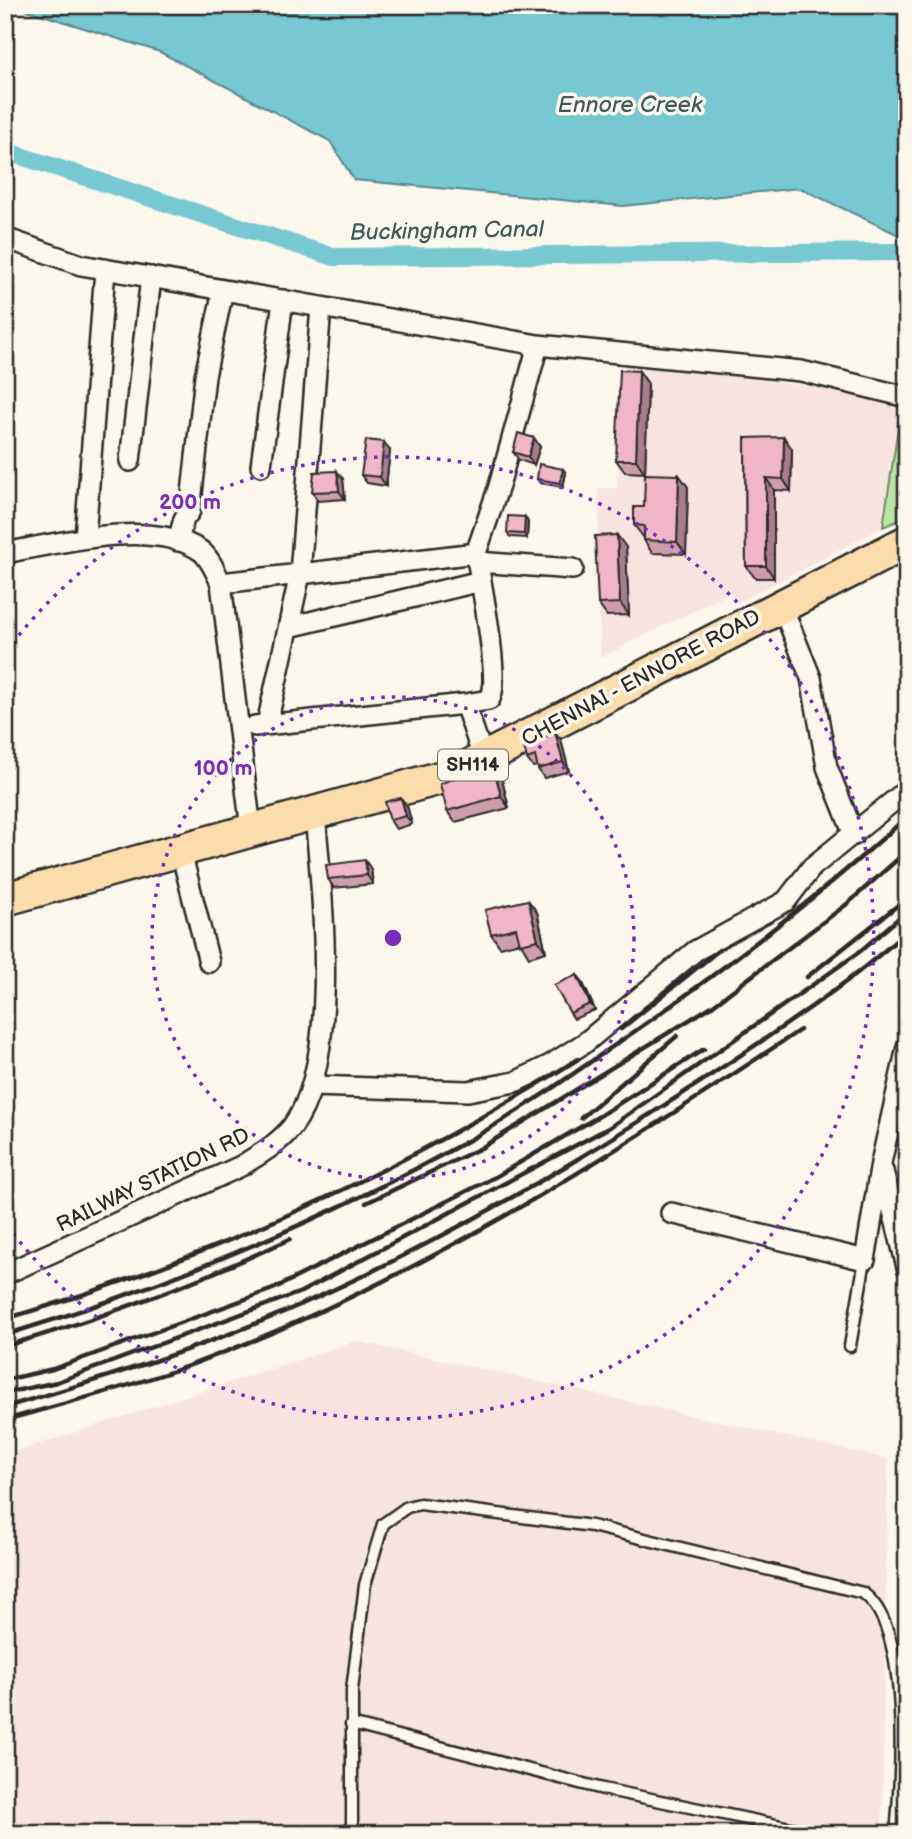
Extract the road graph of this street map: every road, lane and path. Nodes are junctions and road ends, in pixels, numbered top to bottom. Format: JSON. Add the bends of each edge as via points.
{"nodes":[{"id":1,"x":5,"y":239,"type":"edge"},
{"id":2,"x":106,"y":269,"type":"junction"},
{"id":3,"x":151,"y":277,"type":"junction"},
{"id":4,"x":223,"y":290,"type":"junction"},
{"id":5,"x":283,"y":300,"type":"junction"},
{"id":6,"x":321,"y":307,"type":"junction"},
{"id":7,"x":538,"y":345,"type":"junction"},
{"id":8,"x":907,"y":397,"type":"edge"},
{"id":9,"x":130,"y":461,"type":"dead end"},
{"id":10,"x":261,"y":466,"type":"dead end"},
{"id":11,"x":85,"y":538,"type":"junction"},
{"id":12,"x":178,"y":541,"type":"junction"},
{"id":13,"x":907,"y":542,"type":"edge"},
{"id":14,"x":5,"y":553,"type":"edge"},
{"id":15,"x":478,"y":565,"type":"junction"},
{"id":16,"x":573,"y":569,"type":"dead end"},
{"id":17,"x":300,"y":574,"type":"junction"},
{"id":18,"x":221,"y":583,"type":"junction"},
{"id":19,"x":780,"y":604,"type":"junction"},
{"id":20,"x":289,"y":627,"type":"junction"},
{"id":21,"x":465,"y":704,"type":"junction"},
{"id":22,"x":267,"y":724,"type":"junction"},
{"id":23,"x":240,"y":727,"type":"junction"},
{"id":24,"x":484,"y":760,"type":"junction"},
{"id":25,"x":907,"y":790,"type":"edge"},
{"id":26,"x":315,"y":815,"type":"junction"},
{"id":27,"x":251,"y":830,"type":"junction"},
{"id":28,"x":854,"y":835,"type":"junction"},
{"id":29,"x":180,"y":848,"type":"junction"},
{"id":30,"x":5,"y":899,"type":"edge"},
{"id":31,"x":209,"y":962,"type":"dead end"},
{"id":32,"x":907,"y":1047,"type":"edge"},
{"id":33,"x":312,"y":1086,"type":"junction"},
{"id":34,"x":881,"y":1163,"type":"junction"},
{"id":35,"x":671,"y":1213,"type":"dead end"},
{"id":36,"x":865,"y":1260,"type":"junction"},
{"id":37,"x":907,"y":1267,"type":"edge"},
{"id":38,"x":5,"y":1274,"type":"edge"},
{"id":39,"x":850,"y":1346,"type":"dead end"},
{"id":40,"x":351,"y":1724,"type":"junction"},
{"id":41,"x":352,"y":1834,"type":"edge"},
{"id":42,"x":819,"y":1834,"type":"edge"},
{"id":43,"x":896,"y":1834,"type":"edge"}],
"edges":[{"from":1,"to":2,"type":"street"},
{"from":2,"to":3,"type":"street"},
{"from":2,"to":11,"type":"street"},
{"from":3,"to":4,"type":"street"},
{"from":3,"to":9,"type":"street"},
{"from":4,"to":5,"type":"street"},
{"from":4,"to":12,"type":"street","via":[[205,376],[190,511]]},
{"from":5,"to":6,"type":"street"},
{"from":5,"to":10,"type":"street"},
{"from":6,"to":7,"type":"street"},
{"from":6,"to":17,"type":"street"},
{"from":7,"to":8,"type":"street","via":[[801,371]]},
{"from":7,"to":15,"type":"street"},
{"from":11,"to":12,"type":"street","via":[[147,536]]},
{"from":11,"to":14,"type":"street"},
{"from":12,"to":18,"type":"street","via":[[202,552]]},
{"from":13,"to":19,"type":"main road","name":"CHENNAI - ENNORE ROAD","number":"SH114"},
{"from":15,"to":16,"type":"street"},
{"from":15,"to":17,"type":"street"},
{"from":15,"to":20,"type":"street"},
{"from":15,"to":21,"type":"street","via":[[494,690],[489,700]]},
{"from":17,"to":18,"type":"street"},
{"from":17,"to":20,"type":"street"},
{"from":18,"to":23,"type":"street"},
{"from":19,"to":24,"type":"main road","name":"CHENNAI - ENNORE ROAD","number":"SH114"},
{"from":19,"to":28,"type":"street","via":[[808,671],[827,766]]},
{"from":20,"to":22,"type":"street"},
{"from":21,"to":22,"type":"street"},
{"from":21,"to":24,"type":"street"},
{"from":22,"to":23,"type":"street"},
{"from":23,"to":27,"type":"street"},
{"from":24,"to":26,"type":"main road","name":"CHENNAI - ENNORE ROAD","number":"SH114","via":[[454,774]]},
{"from":25,"to":28,"type":"street"},
{"from":26,"to":27,"type":"main road","name":"CHENNAI - ENNORE ROAD","number":"SH114"},
{"from":26,"to":33,"type":"street","name":"RAILWAY STATION RD","via":[[326,945]]},
{"from":27,"to":29,"type":"main road","name":"CHENNAI - ENNORE ROAD","number":"SH114"},
{"from":28,"to":33,"type":"street","via":[[812,867],[786,901],[695,951],[586,1042],[515,1082],[468,1091]]},
{"from":29,"to":30,"type":"main road","name":"CHENNAI - ENNORE ROAD","number":"SH114"},
{"from":29,"to":31,"type":"street"},
{"from":32,"to":34,"type":"street"},
{"from":33,"to":38,"type":"street","name":"RAILWAY STATION RD","via":[[293,1125],[274,1145],[241,1166]]},
{"from":34,"to":36,"type":"street"},
{"from":34,"to":37,"type":"street"},
{"from":35,"to":36,"type":"street"},
{"from":36,"to":39,"type":"lane"},
{"from":40,"to":41,"type":"lane"},
{"from":40,"to":42,"type":"lane","via":[[603,1789]]},
{"from":40,"to":43,"type":"lane","via":[[354,1659],[365,1586],[378,1534],[391,1517],[407,1507],[435,1504],[592,1527],[851,1588],[868,1597],[884,1623],[900,1698],[902,1762]]}]}
